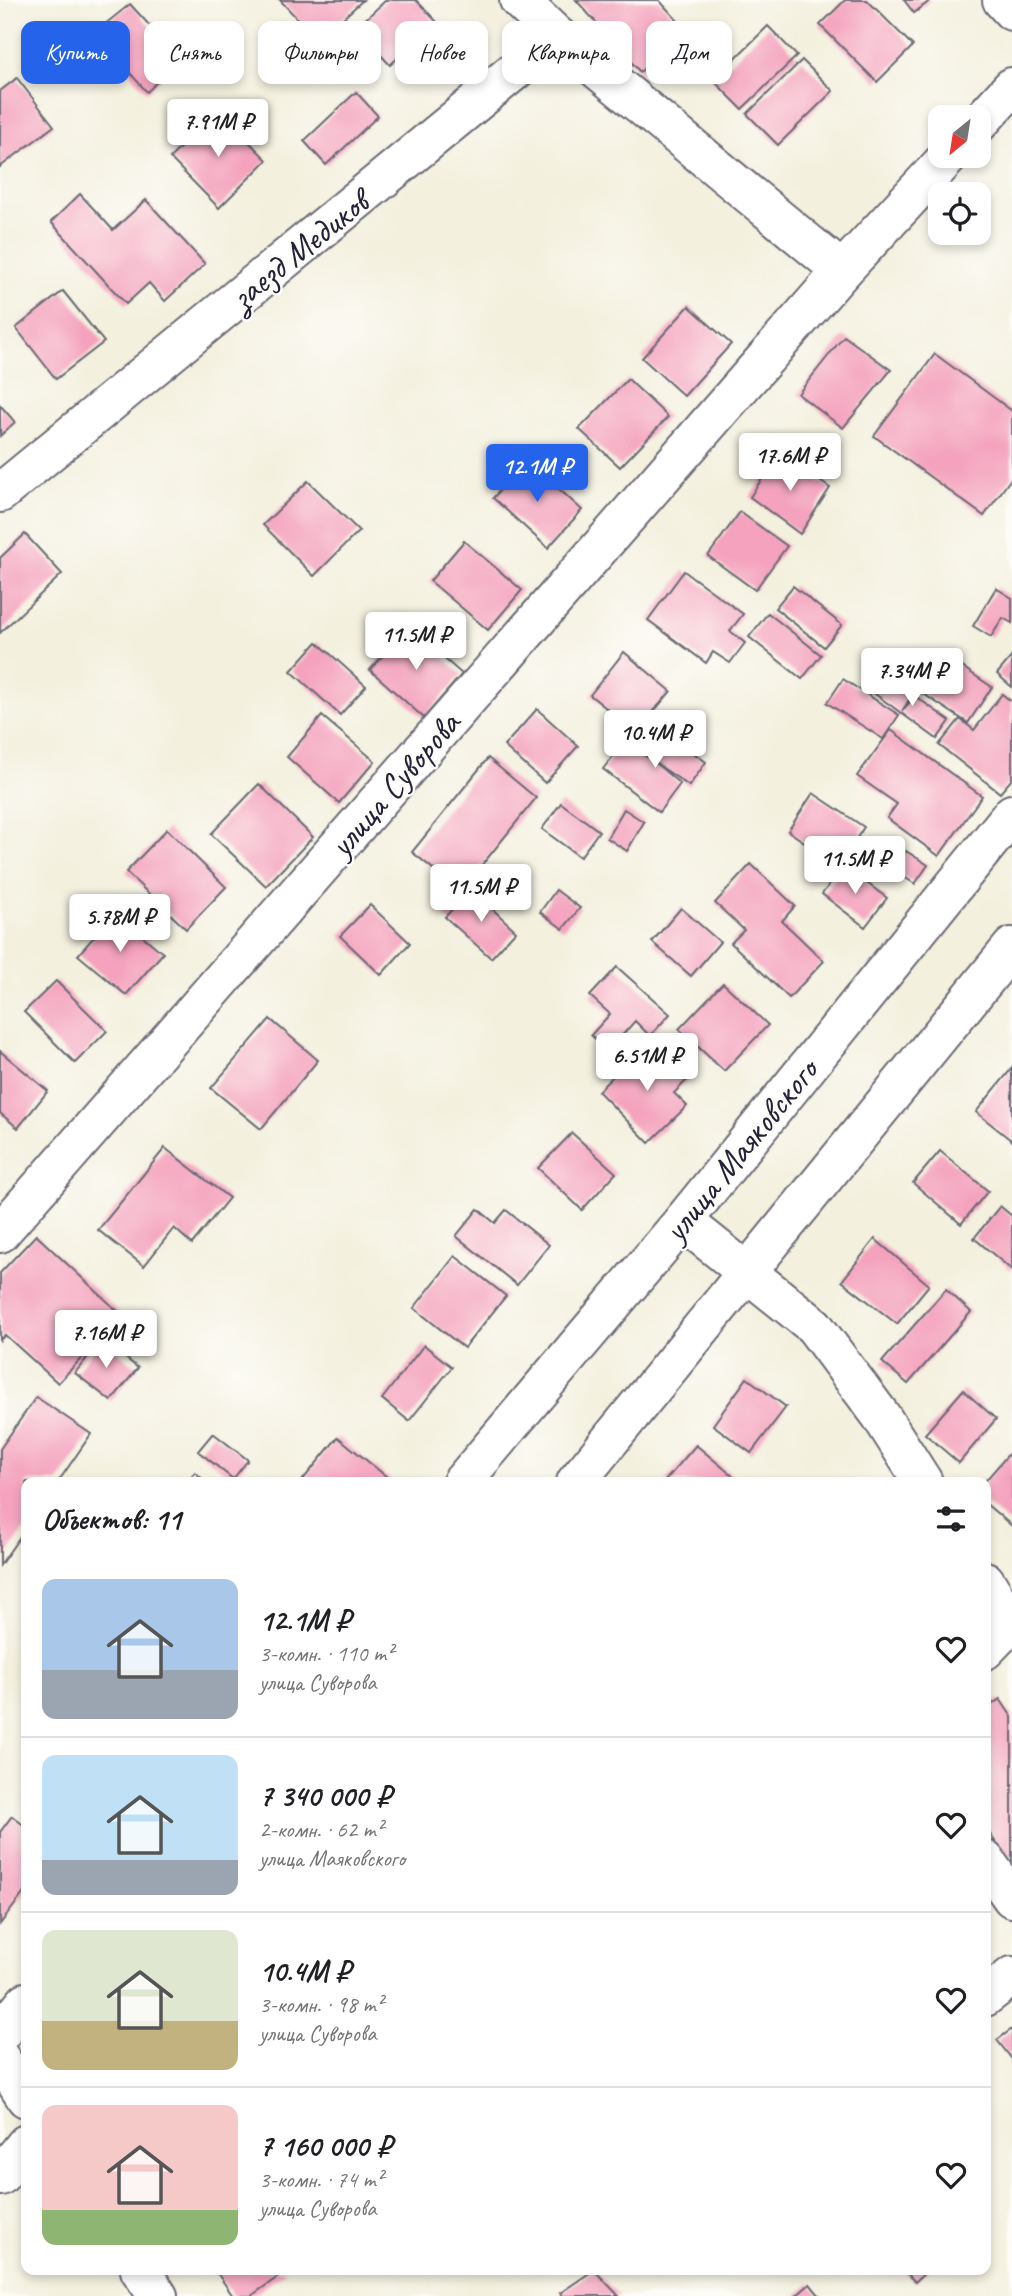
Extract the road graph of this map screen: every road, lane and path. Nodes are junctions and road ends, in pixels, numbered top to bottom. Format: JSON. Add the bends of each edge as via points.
{"nodes":[{"id":1,"x":519,"y":0,"type":"edge"},
{"id":2,"x":1002,"y":0,"type":"edge"},
{"id":3,"x":1012,"y":11,"type":"edge"},
{"id":4,"x":541,"y":21,"type":"edge"},
{"id":5,"x":502,"y":81,"type":"edge"},
{"id":6,"x":615,"y":84,"type":"edge"},
{"id":7,"x":1012,"y":87,"type":"edge"},
{"id":8,"x":991,"y":110,"type":"edge"},
{"id":9,"x":938,"y":168,"type":"edge"},
{"id":10,"x":842,"y":271,"type":"junction"},
{"id":11,"x":0,"y":493,"type":"edge"},
{"id":12,"x":1012,"y":814,"type":"edge"},
{"id":13,"x":1012,"y":947,"type":"edge"},
{"id":14,"x":683,"y":1221,"type":"junction"},
{"id":15,"x":0,"y":1233,"type":"edge"},
{"id":16,"x":750,"y":1273,"type":"junction"},
{"id":17,"x":466,"y":1477,"type":"edge"},
{"id":18,"x":580,"y":1477,"type":"edge"},
{"id":19,"x":920,"y":1477,"type":"edge"},
{"id":20,"x":991,"y":1590,"type":"edge"},
{"id":21,"x":1012,"y":1622,"type":"edge"},
{"id":22,"x":991,"y":1644,"type":"edge"},
{"id":23,"x":991,"y":1868,"type":"edge"},
{"id":24,"x":1012,"y":1898,"type":"edge"},
{"id":25,"x":1012,"y":1976,"type":"edge"},
{"id":26,"x":991,"y":1992,"type":"edge"},
{"id":27,"x":21,"y":2008,"type":"edge"},
{"id":28,"x":0,"y":2034,"type":"edge"},
{"id":29,"x":0,"y":2058,"type":"edge"},
{"id":30,"x":21,"y":2090,"type":"edge"},
{"id":31,"x":21,"y":2150,"type":"edge"},
{"id":32,"x":0,"y":2176,"type":"edge"},
{"id":33,"x":143,"y":2275,"type":"edge"},
{"id":34,"x":158,"y":2296,"type":"edge"}],
"edges":[{"from":1,"to":4,"type":"street"},
{"from":2,"to":3,"type":"street"},
{"from":5,"to":11,"type":"street","name":"заезд Медиков"},
{"from":6,"to":10,"type":"street"},
{"from":7,"to":8,"type":"street"},
{"from":9,"to":10,"type":"street","name":"улица Суворова"},
{"from":10,"to":15,"type":"street","name":"улица Суворова"},
{"from":12,"to":14,"type":"street","name":"улица Маяковского"},
{"from":13,"to":16,"type":"street"},
{"from":14,"to":16,"type":"street"},
{"from":14,"to":17,"type":"street","name":"улица Маяковского"},
{"from":16,"to":18,"type":"street"},
{"from":16,"to":19,"type":"street","via":[[814,1326]]},
{"from":20,"to":21,"type":"street"},
{"from":21,"to":22,"type":"street"},
{"from":23,"to":24,"type":"street"},
{"from":25,"to":26,"type":"street"},
{"from":27,"to":28,"type":"street"},
{"from":29,"to":30,"type":"street"},
{"from":31,"to":32,"type":"street"},
{"from":33,"to":34,"type":"street"}]}
